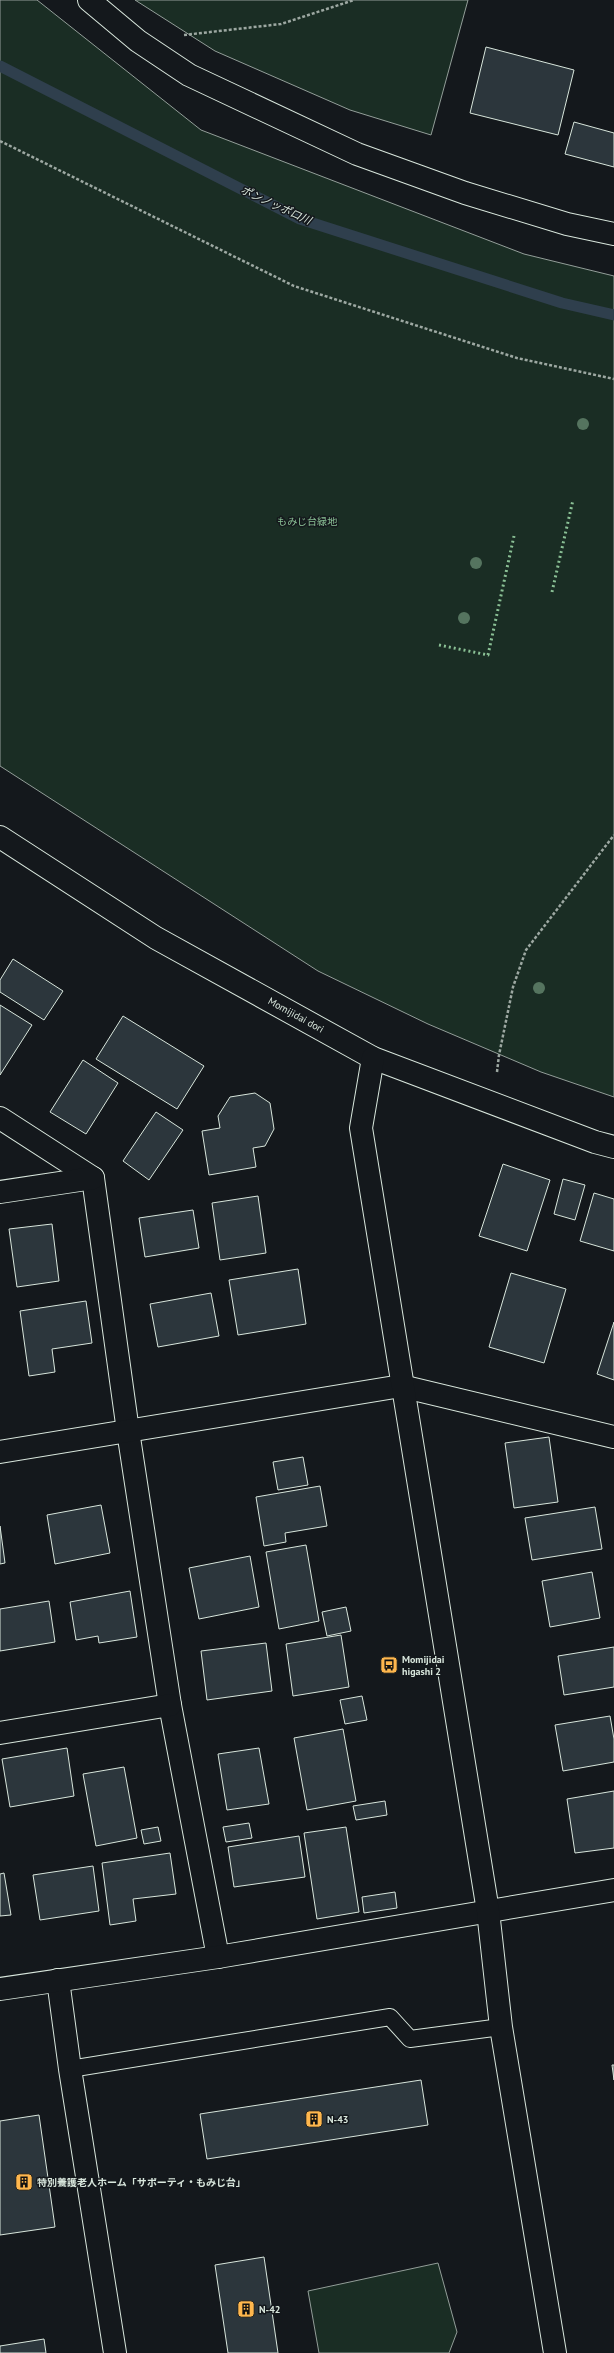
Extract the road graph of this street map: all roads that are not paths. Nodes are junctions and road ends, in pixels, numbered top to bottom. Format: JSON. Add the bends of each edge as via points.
{"nodes":[{"id":1,"x":89,"y":0,"type":"edge"},
{"id":2,"x":614,"y":234,"type":"edge"},
{"id":3,"x":0,"y":837,"type":"edge"},
{"id":4,"x":373,"y":1058,"type":"junction"},
{"id":5,"x":0,"y":1118,"type":"edge"},
{"id":6,"x":614,"y":1147,"type":"edge"},
{"id":7,"x":93,"y":1178,"type":"junction"},
{"id":8,"x":0,"y":1192,"type":"edge"},
{"id":9,"x":401,"y":1386,"type":"junction"},
{"id":10,"x":128,"y":1430,"type":"junction"},
{"id":11,"x":614,"y":1438,"type":"edge"},
{"id":12,"x":0,"y":1452,"type":"edge"},
{"id":13,"x":170,"y":1705,"type":"junction"},
{"id":14,"x":0,"y":1733,"type":"edge"},
{"id":15,"x":614,"y":1890,"type":"edge"},
{"id":16,"x":488,"y":1911,"type":"junction"},
{"id":17,"x":218,"y":1957,"type":"junction"},
{"id":18,"x":58,"y":1980,"type":"junction"},
{"id":19,"x":0,"y":1989,"type":"edge"},
{"id":20,"x":501,"y":2027,"type":"junction"},
{"id":21,"x":70,"y":2069,"type":"junction"},
{"id":22,"x":115,"y":2353,"type":"edge"},
{"id":23,"x":555,"y":2353,"type":"edge"}],
"edges":[{"from":1,"to":2,"type":"street","via":[[138,40],[189,75],[357,154],[466,193],[567,224]]},
{"from":3,"to":4,"type":"street","name":"Momijidai dori","via":[[156,938]]},
{"from":4,"to":6,"type":"street","name":"Momijidai dori","via":[[494,1105]]},
{"from":4,"to":9,"type":"street","via":[[361,1128]]},
{"from":5,"to":7,"type":"street"},
{"from":7,"to":8,"type":"street"},
{"from":7,"to":10,"type":"street"},
{"from":9,"to":10,"type":"street"},
{"from":9,"to":11,"type":"street"},
{"from":9,"to":16,"type":"street"},
{"from":10,"to":12,"type":"street"},
{"from":10,"to":13,"type":"street"},
{"from":13,"to":14,"type":"street"},
{"from":13,"to":17,"type":"street"},
{"from":15,"to":16,"type":"street"},
{"from":16,"to":17,"type":"street"},
{"from":16,"to":20,"type":"street"},
{"from":17,"to":18,"type":"street"},
{"from":18,"to":19,"type":"street"},
{"from":18,"to":21,"type":"street"},
{"from":20,"to":21,"type":"lane","via":[[410,2039],[390,2017]]},
{"from":20,"to":23,"type":"street"},
{"from":21,"to":22,"type":"street"}]}
